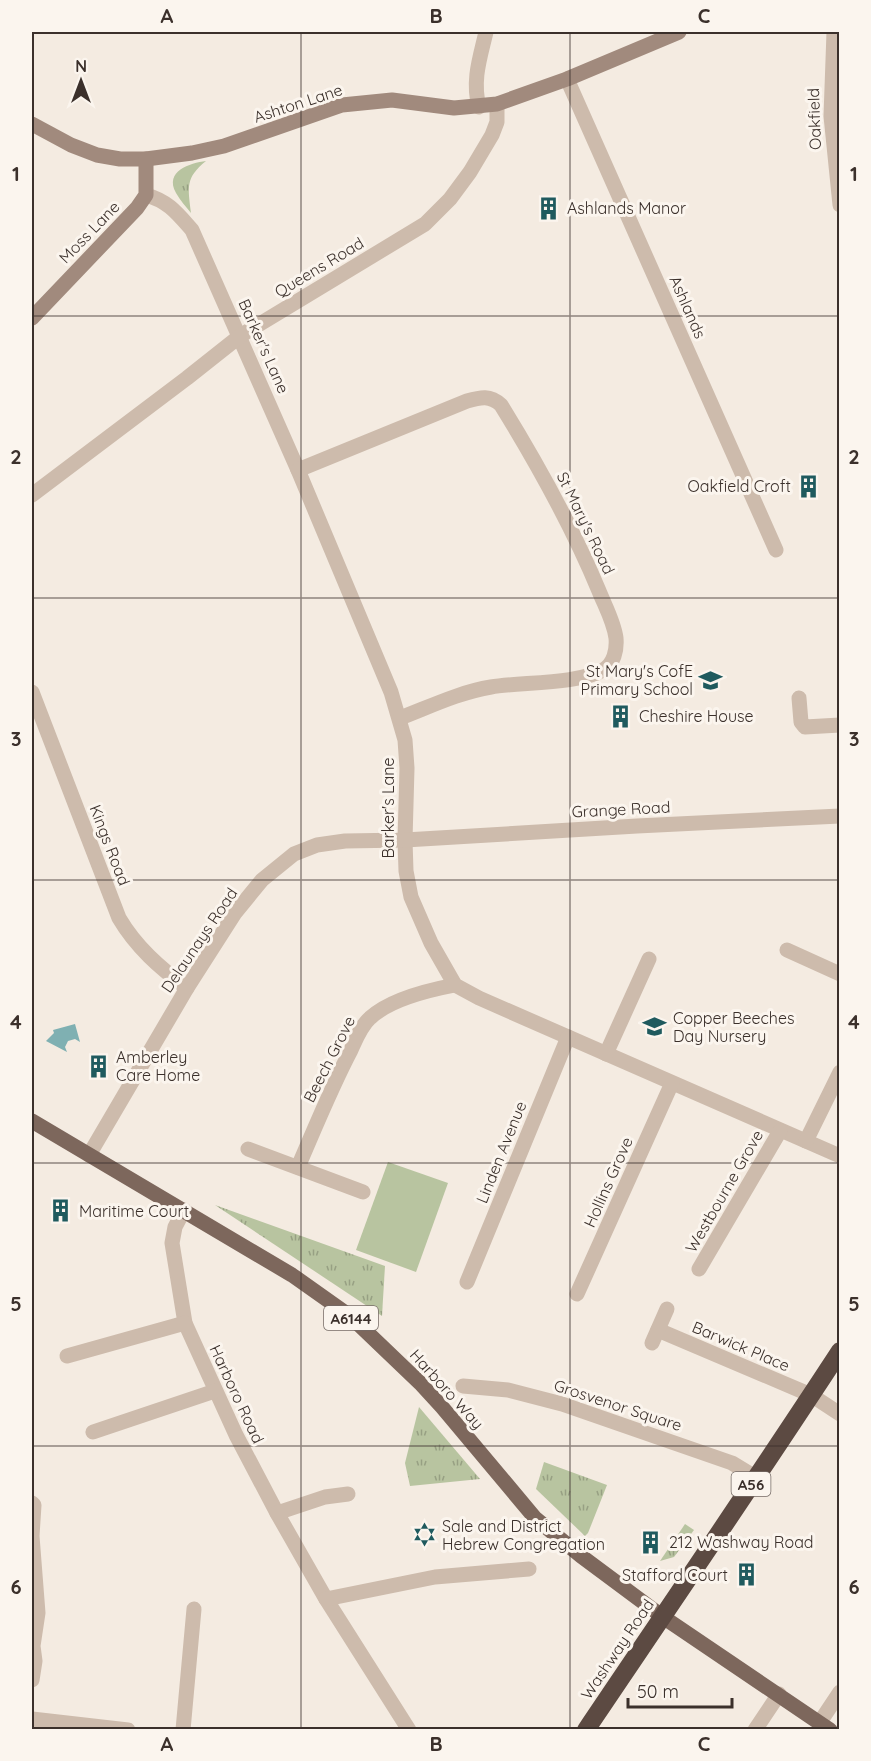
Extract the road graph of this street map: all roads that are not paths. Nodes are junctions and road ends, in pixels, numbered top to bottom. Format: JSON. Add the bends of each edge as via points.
{"nodes":[{"id":1,"x":486,"y":32,"type":"edge"},
{"id":2,"x":679,"y":32,"type":"edge"},
{"id":3,"x":834,"y":32,"type":"edge"},
{"id":4,"x":657,"y":36,"type":"edge"},
{"id":5,"x":567,"y":79,"type":"junction"},
{"id":6,"x":497,"y":104,"type":"junction"},
{"id":7,"x":479,"y":107,"type":"junction"},
{"id":8,"x":32,"y":124,"type":"edge"},
{"id":9,"x":146,"y":159,"type":"junction"},
{"id":10,"x":146,"y":195,"type":"junction"},
{"id":11,"x":840,"y":205,"type":"edge"},
{"id":12,"x":32,"y":318,"type":"edge"},
{"id":13,"x":240,"y":336,"type":"junction"},
{"id":14,"x":298,"y":470,"type":"junction"},
{"id":15,"x":32,"y":495,"type":"edge"},
{"id":16,"x":776,"y":550,"type":"dead end"},
{"id":17,"x":32,"y":692,"type":"edge"},
{"id":18,"x":799,"y":698,"type":"dead end"},
{"id":19,"x":400,"y":718,"type":"junction"},
{"id":20,"x":840,"y":725,"type":"edge"},
{"id":21,"x":840,"y":816,"type":"edge"},
{"id":22,"x":405,"y":840,"type":"junction"},
{"id":23,"x":787,"y":950,"type":"dead end"},
{"id":24,"x":649,"y":959,"type":"dead end"},
{"id":25,"x":840,"y":974,"type":"edge"},
{"id":26,"x":455,"y":985,"type":"junction"},
{"id":27,"x":187,"y":988,"type":"junction"},
{"id":28,"x":568,"y":1037,"type":"junction"},
{"id":29,"x":606,"y":1054,"type":"junction"},
{"id":30,"x":840,"y":1072,"type":"edge"},
{"id":31,"x":672,"y":1083,"type":"junction"},
{"id":32,"x":32,"y":1121,"type":"edge"},
{"id":33,"x":780,"y":1131,"type":"junction"},
{"id":34,"x":806,"y":1141,"type":"junction"},
{"id":35,"x":248,"y":1149,"type":"dead end"},
{"id":36,"x":89,"y":1155,"type":"junction"},
{"id":37,"x":840,"y":1156,"type":"edge"},
{"id":38,"x":298,"y":1167,"type":"junction"},
{"id":39,"x":363,"y":1191,"type":"dead end"},
{"id":40,"x":184,"y":1210,"type":"junction"},
{"id":41,"x":699,"y":1269,"type":"dead end"},
{"id":42,"x":467,"y":1282,"type":"dead end"},
{"id":43,"x":578,"y":1294,"type":"dead end"},
{"id":44,"x":667,"y":1309,"type":"dead end"},
{"id":45,"x":185,"y":1323,"type":"junction"},
{"id":46,"x":840,"y":1351,"type":"edge"},
{"id":47,"x":67,"y":1356,"type":"dead end"},
{"id":48,"x":463,"y":1386,"type":"dead end"},
{"id":49,"x":215,"y":1391,"type":"junction"},
{"id":50,"x":811,"y":1395,"type":"junction"},
{"id":51,"x":840,"y":1414,"type":"edge"},
{"id":52,"x":93,"y":1431,"type":"dead end"},
{"id":53,"x":755,"y":1477,"type":"junction"},
{"id":54,"x":348,"y":1494,"type":"dead end"},
{"id":55,"x":37,"y":1507,"type":"edge"},
{"id":56,"x":277,"y":1513,"type":"junction"},
{"id":57,"x":529,"y":1569,"type":"dead end"},
{"id":58,"x":326,"y":1599,"type":"junction"},
{"id":59,"x":194,"y":1609,"type":"dead end"},
{"id":60,"x":663,"y":1617,"type":"junction"},
{"id":61,"x":32,"y":1680,"type":"edge"},
{"id":62,"x":840,"y":1692,"type":"edge"},
{"id":63,"x":778,"y":1694,"type":"junction"},
{"id":64,"x":32,"y":1719,"type":"edge"},
{"id":65,"x":825,"y":1726,"type":"edge"},
{"id":66,"x":128,"y":1730,"type":"edge"},
{"id":67,"x":183,"y":1730,"type":"edge"},
{"id":68,"x":409,"y":1730,"type":"edge"},
{"id":69,"x":586,"y":1730,"type":"edge"},
{"id":70,"x":755,"y":1730,"type":"edge"}],
"edges":[{"from":1,"to":7,"type":"street","via":[[476,71]]},
{"from":2,"to":4,"type":"main road","name":"Ashton Lane"},
{"from":3,"to":11,"type":"street","name":"Oakfield","via":[[831,116]]},
{"from":4,"to":5,"type":"main road","name":"Ashton Lane"},
{"from":5,"to":6,"type":"main road","name":"Ashton Lane"},
{"from":5,"to":16,"type":"street","name":"Ashlands"},
{"from":6,"to":7,"type":"main road","name":"Ashton Lane"},
{"from":6,"to":13,"type":"street","name":"Queens Road","via":[[497,122],[486,144],[450,199],[425,224]]},
{"from":7,"to":9,"type":"main road","name":"Ashton Lane","via":[[454,108],[392,100],[342,105],[224,146]]},
{"from":8,"to":9,"type":"main road","name":"Ashton Lane","via":[[97,154]]},
{"from":9,"to":10,"type":"main road"},
{"from":10,"to":12,"type":"main road","name":"Moss Lane"},
{"from":10,"to":13,"type":"street","name":"Barker's Lane","via":[[161,199],[192,230]]},
{"from":13,"to":14,"type":"street","name":"Barker's Lane"},
{"from":13,"to":15,"type":"street","name":"Queens Road"},
{"from":14,"to":19,"type":"street","name":"Barker's Lane"},
{"from":14,"to":19,"type":"street","name":"St Mary's Road","via":[[467,402],[481,397],[494,399],[559,504],[595,580],[616,638],[613,660],[606,669],[587,676],[491,687]]},
{"from":17,"to":27,"type":"street","name":"Kings Road","via":[[119,918],[129,936],[149,957]]},
{"from":18,"to":20,"type":"street","via":[[805,727]]},
{"from":19,"to":22,"type":"street","name":"Barker's Lane","via":[[408,768]]},
{"from":21,"to":22,"type":"street","name":"Grange Road"},
{"from":22,"to":26,"type":"street","name":"Barker's Lane","via":[[411,897],[430,943]]},
{"from":22,"to":27,"type":"street","name":"Delaunays Road","via":[[345,841],[317,845],[294,854],[262,880],[235,913]]},
{"from":23,"to":25,"type":"street"},
{"from":24,"to":29,"type":"street"},
{"from":26,"to":28,"type":"street"},
{"from":26,"to":38,"type":"street","name":"Beech Grove","via":[[386,1007],[368,1020],[330,1092]]},
{"from":27,"to":36,"type":"street","name":"Delaunays Road"},
{"from":28,"to":29,"type":"street"},
{"from":28,"to":42,"type":"street","name":"Linden Avenue"},
{"from":29,"to":31,"type":"street"},
{"from":30,"to":34,"type":"street"},
{"from":31,"to":33,"type":"street"},
{"from":31,"to":43,"type":"street","name":"Hollins Grove"},
{"from":32,"to":36,"type":"main road","number":"A6144"},
{"from":33,"to":34,"type":"street"},
{"from":33,"to":41,"type":"street","name":"Westbourne Grove"},
{"from":34,"to":37,"type":"street"},
{"from":35,"to":38,"type":"street"},
{"from":36,"to":40,"type":"main road","number":"A6144"},
{"from":38,"to":39,"type":"street"},
{"from":40,"to":45,"type":"street","name":"Harboro Road","via":[[172,1243]]},
{"from":40,"to":60,"type":"main road","name":"Harboro Way","number":"A6144","via":[[292,1275],[350,1317],[435,1399],[535,1518]]},
{"from":44,"to":50,"type":"street","name":"Barwick Place","via":[[655,1337]]},
{"from":45,"to":47,"type":"street"},
{"from":45,"to":49,"type":"street","name":"Harboro Road"},
{"from":46,"to":50,"type":"highway","name":"Washway Road","number":"A56"},
{"from":48,"to":53,"type":"street","name":"Grosvenor Square","via":[[508,1390],[562,1404],[732,1463]]},
{"from":49,"to":52,"type":"street"},
{"from":49,"to":56,"type":"street","name":"Harboro Road"},
{"from":50,"to":51,"type":"street","name":"Barwick Place"},
{"from":50,"to":53,"type":"highway","name":"Washway Road","number":"A56"},
{"from":53,"to":60,"type":"highway","name":"Washway Road","number":"A56"},
{"from":54,"to":56,"type":"street","via":[[325,1497]]},
{"from":55,"to":61,"type":"street","via":[[32,1536],[38,1613]]},
{"from":56,"to":58,"type":"street","name":"Harboro Road"},
{"from":57,"to":58,"type":"street","via":[[435,1577]]},
{"from":58,"to":68,"type":"street","name":"Harboro Road"},
{"from":59,"to":67,"type":"street"},
{"from":60,"to":63,"type":"main road","number":"A6144"},
{"from":60,"to":69,"type":"highway","name":"Washway Road","number":"A56"},
{"from":62,"to":65,"type":"street"},
{"from":63,"to":65,"type":"main road","number":"A6144"},
{"from":63,"to":70,"type":"street"},
{"from":64,"to":66,"type":"street"}]}
